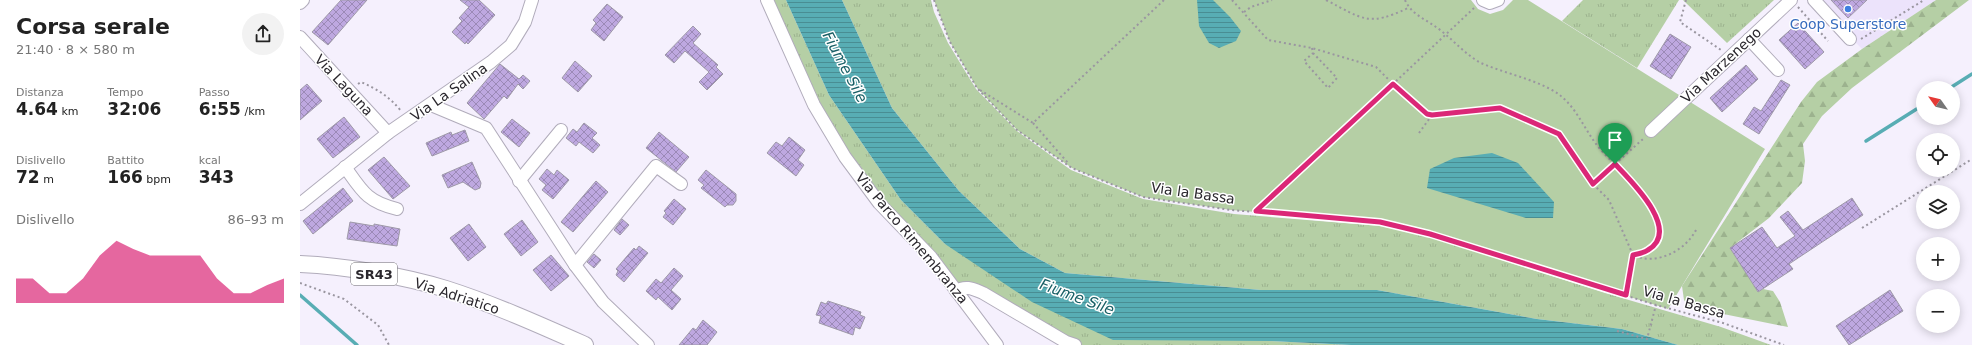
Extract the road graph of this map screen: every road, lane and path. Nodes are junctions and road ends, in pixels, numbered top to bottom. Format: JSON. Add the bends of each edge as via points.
{"nodes":[{"id":1,"x":303,"y":0,"type":"edge"},
{"id":2,"x":532,"y":0,"type":"edge"},
{"id":3,"x":767,"y":0,"type":"edge"},
{"id":4,"x":934,"y":0,"type":"edge"},
{"id":5,"x":1164,"y":0,"type":"edge"},
{"id":6,"x":1232,"y":0,"type":"edge"},
{"id":7,"x":1272,"y":0,"type":"edge"},
{"id":8,"x":1326,"y":0,"type":"edge"},
{"id":9,"x":1405,"y":0,"type":"edge"},
{"id":10,"x":1498,"y":0,"type":"edge"},
{"id":11,"x":1686,"y":0,"type":"edge"},
{"id":12,"x":1814,"y":0,"type":"edge"},
{"id":13,"x":1924,"y":0,"type":"edge"},
{"id":14,"x":1481,"y":2,"type":"edge"},
{"id":15,"x":1793,"y":2,"type":"edge"},
{"id":16,"x":300,"y":3,"type":"edge"},
{"id":17,"x":1408,"y":8,"type":"junction"},
{"id":18,"x":1244,"y":12,"type":"junction"},
{"id":19,"x":1446,"y":34,"type":"junction"},
{"id":20,"x":300,"y":38,"type":"edge"},
{"id":21,"x":1749,"y":39,"type":"junction"},
{"id":22,"x":1850,"y":39,"type":"joint"},
{"id":23,"x":1828,"y":41,"type":"dead end"},
{"id":24,"x":1312,"y":48,"type":"junction"},
{"id":25,"x":1313,"y":53,"type":"junction"},
{"id":26,"x":1730,"y":56,"type":"junction"},
{"id":27,"x":1778,"y":70,"type":"dead end"},
{"id":28,"x":1393,"y":84,"type":"junction"},
{"id":29,"x":977,"y":88,"type":"junction"},
{"id":30,"x":349,"y":90,"type":"junction"},
{"id":31,"x":431,"y":105,"type":"junction"},
{"id":32,"x":1432,"y":115,"type":"junction"},
{"id":33,"x":408,"y":120,"type":"junction"},
{"id":34,"x":1033,"y":123,"type":"junction"},
{"id":35,"x":561,"y":130,"type":"dead end"},
{"id":36,"x":388,"y":133,"type":"junction"},
{"id":37,"x":1419,"y":133,"type":"dead end"},
{"id":38,"x":1648,"y":133,"type":"joint"},
{"id":39,"x":1972,"y":159,"type":"edge"},
{"id":40,"x":1615,"y":164,"type":"junction"},
{"id":41,"x":345,"y":167,"type":"junction"},
{"id":42,"x":1072,"y":168,"type":"junction"},
{"id":43,"x":519,"y":181,"type":"junction"},
{"id":44,"x":681,"y":184,"type":"dead end"},
{"id":45,"x":1593,"y":184,"type":"junction"},
{"id":46,"x":300,"y":204,"type":"edge"},
{"id":47,"x":397,"y":209,"type":"dead end"},
{"id":48,"x":1256,"y":211,"type":"junction"},
{"id":49,"x":1862,"y":228,"type":"dead end"},
{"id":50,"x":1696,"y":230,"type":"dead end"},
{"id":51,"x":1633,"y":255,"type":"junction"},
{"id":52,"x":300,"y":264,"type":"edge"},
{"id":53,"x":575,"y":265,"type":"junction"},
{"id":54,"x":300,"y":283,"type":"edge"},
{"id":55,"x":956,"y":291,"type":"junction"},
{"id":56,"x":1626,"y":295,"type":"junction"},
{"id":57,"x":1656,"y":305,"type":"junction"},
{"id":58,"x":1617,"y":331,"type":"dead end"},
{"id":59,"x":389,"y":345,"type":"edge"},
{"id":60,"x":584,"y":345,"type":"edge"},
{"id":61,"x":648,"y":345,"type":"edge"},
{"id":62,"x":997,"y":345,"type":"edge"},
{"id":63,"x":1075,"y":345,"type":"edge"},
{"id":64,"x":1784,"y":345,"type":"edge"}],
"edges":[{"from":1,"to":16,"type":"street"},
{"from":2,"to":31,"type":"street","name":"Via La Salina","via":[[525,22],[511,45],[492,62]]},
{"from":3,"to":55,"type":"street","name":"Via Parco Rimembranza","via":[[814,105],[845,157],[879,203],[931,257]]},
{"from":4,"to":29,"type":"path","name":"Via la Bassa","via":[[950,42]]},
{"from":5,"to":34,"type":"path"},
{"from":6,"to":18,"type":"path"},
{"from":7,"to":18,"type":"path","via":[[1251,6]]},
{"from":8,"to":17,"type":"path","via":[[1362,18],[1376,20]]},
{"from":9,"to":17,"type":"path"},
{"from":10,"to":14,"type":"street","via":[[1490,3]]},
{"from":11,"to":26,"type":"path","via":[[1680,22]]},
{"from":12,"to":22,"type":"street"},
{"from":13,"to":22,"type":"path","via":[[1858,41]]},
{"from":14,"to":19,"type":"path"},
{"from":15,"to":21,"type":"street","name":"Via Marzenego"},
{"from":15,"to":23,"type":"path"},
{"from":17,"to":19,"type":"path"},
{"from":18,"to":24,"type":"path","via":[[1268,40]]},
{"from":19,"to":28,"type":"path"},
{"from":19,"to":40,"type":"path","via":[[1465,53],[1481,62],[1552,90],[1566,99],[1596,145]]},
{"from":20,"to":30,"type":"street","name":"Via Laguna"},
{"from":21,"to":26,"type":"street","name":"Via Marzenego"},
{"from":21,"to":27,"type":"street"},
{"from":24,"to":25,"type":"path"},
{"from":24,"to":28,"type":"path","via":[[1376,67]]},
{"from":25,"to":25,"type":"path","via":[[1337,78],[1328,88],[1304,62]]},
{"from":26,"to":38,"type":"street","name":"Via Marzenego"},
{"from":28,"to":32,"type":"path","via":[[1427,114]]},
{"from":28,"to":48,"type":"path"},
{"from":29,"to":34,"type":"path"},
{"from":29,"to":42,"type":"path","name":"Via la Bassa","via":[[1017,130]]},
{"from":30,"to":33,"type":"path","via":[[361,82],[376,89],[395,103]]},
{"from":30,"to":36,"type":"street","name":"Via Laguna"},
{"from":31,"to":33,"type":"street","name":"Via La Salina"},
{"from":31,"to":43,"type":"street","via":[[486,128]]},
{"from":32,"to":37,"type":"path"},
{"from":32,"to":45,"type":"path","via":[[1500,108],[1559,134]]},
{"from":33,"to":36,"type":"street","name":"Via La Salina"},
{"from":34,"to":42,"type":"path"},
{"from":35,"to":43,"type":"street"},
{"from":36,"to":41,"type":"street","name":"Via La Salina"},
{"from":38,"to":40,"type":"path"},
{"from":39,"to":49,"type":"path"},
{"from":40,"to":45,"type":"path"},
{"from":40,"to":51,"type":"path","via":[[1651,206],[1658,220],[1660,232],[1656,243],[1648,250]]},
{"from":41,"to":46,"type":"street","name":"Via La Salina"},
{"from":41,"to":47,"type":"street","via":[[364,194],[375,203]]},
{"from":42,"to":48,"type":"path","name":"Via la Bassa","via":[[1143,197],[1231,210]]},
{"from":43,"to":53,"type":"street"},
{"from":44,"to":53,"type":"street","via":[[656,166]]},
{"from":45,"to":51,"type":"path","via":[[1609,200]]},
{"from":48,"to":56,"type":"path","name":"Via la Bassa","via":[[1380,222],[1430,234]]},
{"from":50,"to":51,"type":"path","via":[[1683,245],[1662,257],[1648,260]]},
{"from":51,"to":56,"type":"path"},
{"from":52,"to":60,"type":"main road","name":"Via Adriatico","number":"SR43","via":[[322,265],[446,289]]},
{"from":53,"to":61,"type":"street","via":[[603,302]]},
{"from":54,"to":59,"type":"path","via":[[344,299],[378,325]]},
{"from":55,"to":62,"type":"street","name":"Via Parco Rimembranza"},
{"from":55,"to":63,"type":"street","via":[[972,288],[1060,339]]},
{"from":56,"to":57,"type":"path","name":"Via la Bassa"},
{"from":57,"to":58,"type":"path","via":[[1647,339]]},
{"from":57,"to":64,"type":"path","name":"Via la Bassa","via":[[1722,323]]}]}
